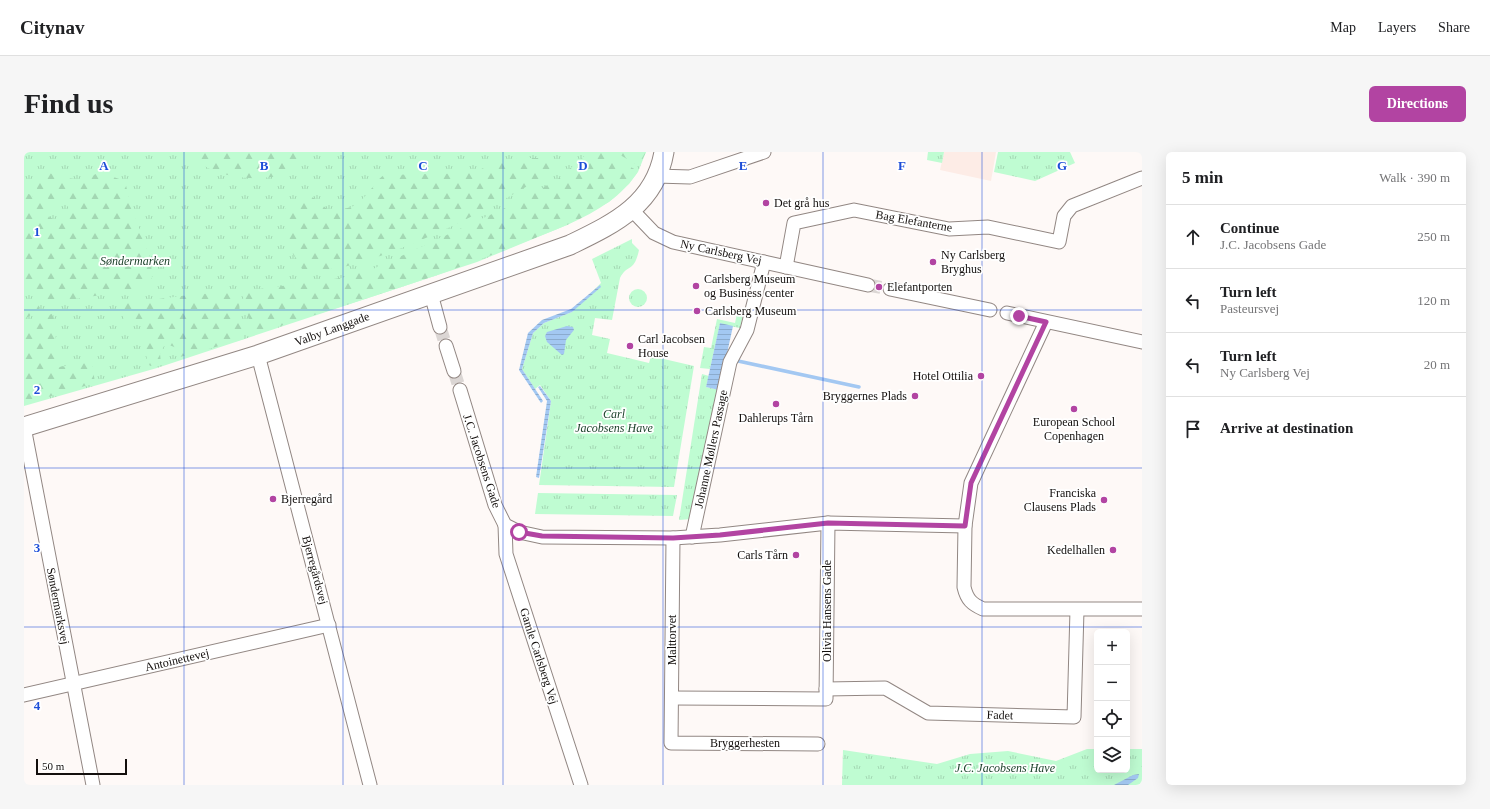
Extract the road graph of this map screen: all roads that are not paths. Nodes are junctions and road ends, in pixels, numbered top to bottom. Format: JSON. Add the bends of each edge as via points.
{"nodes":[{"id":1,"x":664,"y":152,"type":"edge"},
{"id":2,"x":764,"y":152,"type":"edge"},
{"id":3,"x":656,"y":176,"type":"junction"},
{"id":4,"x":1142,"y":178,"type":"edge"},
{"id":5,"x":632,"y":210,"type":"junction"},
{"id":6,"x":764,"y":262,"type":"junction"},
{"id":7,"x":786,"y":267,"type":"junction"},
{"id":8,"x":868,"y":285,"type":"tunnel mouth"},
{"id":9,"x":890,"y":290,"type":"tunnel mouth"},
{"id":10,"x":431,"y":294,"type":"junction"},
{"id":11,"x":990,"y":310,"type":"dead end"},
{"id":12,"x":1007,"y":313,"type":"dead end"},
{"id":13,"x":1046,"y":322,"type":"junction"},
{"id":14,"x":440,"y":327,"type":"tunnel mouth"},
{"id":15,"x":1142,"y":342,"type":"edge"},
{"id":16,"x":446,"y":346,"type":"tunnel mouth"},
{"id":17,"x":258,"y":356,"type":"junction"},
{"id":18,"x":454,"y":371,"type":"tunnel mouth"},
{"id":19,"x":460,"y":390,"type":"tunnel mouth"},
{"id":20,"x":24,"y":427,"type":"edge"},
{"id":21,"x":828,"y":523,"type":"junction"},
{"id":22,"x":505,"y":525,"type":"junction"},
{"id":23,"x":965,"y":526,"type":"junction"},
{"id":24,"x":692,"y":537,"type":"junction"},
{"id":25,"x":673,"y":538,"type":"junction"},
{"id":26,"x":1142,"y":609,"type":"edge"},
{"id":27,"x":1077,"y":610,"type":"junction"},
{"id":28,"x":329,"y":625,"type":"junction"},
{"id":29,"x":73,"y":684,"type":"junction"},
{"id":30,"x":826,"y":694,"type":"junction"},
{"id":31,"x":24,"y":695,"type":"edge"},
{"id":32,"x":672,"y":698,"type":"junction"},
{"id":33,"x":671,"y":743,"type":"joint"},
{"id":34,"x":818,"y":744,"type":"dead end"},
{"id":35,"x":93,"y":785,"type":"edge"},
{"id":36,"x":370,"y":785,"type":"edge"},
{"id":37,"x":581,"y":785,"type":"edge"}],
"edges":[{"from":1,"to":3,"type":"street","name":"Valby Langgade"},
{"from":2,"to":3,"type":"street","via":[[690,177]]},
{"from":3,"to":5,"type":"street","name":"Valby Langgade","via":[[644,197]]},
{"from":4,"to":7,"type":"street","name":"Bag Elefanterne","via":[[1072,206],[1064,216],[1059,242],[988,226],[949,229],[854,210],[794,223]]},
{"from":5,"to":6,"type":"street","name":"Ny Carlsberg Vej","via":[[662,238]]},
{"from":5,"to":10,"type":"street","name":"Valby Langgade","via":[[606,227],[570,245]]},
{"from":6,"to":7,"type":"street","name":"Ny Carlsberg Vej"},
{"from":6,"to":24,"type":"street","name":"Johanne Møllers Passage","via":[[747,330],[730,362]]},
{"from":7,"to":8,"type":"street","name":"Ny Carlsberg Vej"},
{"from":9,"to":11,"type":"street"},
{"from":10,"to":14,"type":"street"},
{"from":10,"to":17,"type":"street","name":"Valby Langgade"},
{"from":12,"to":13,"type":"street"},
{"from":13,"to":15,"type":"street"},
{"from":13,"to":23,"type":"street","via":[[971,483]]},
{"from":16,"to":18,"type":"street"},
{"from":17,"to":20,"type":"street","name":"Valby Langgade"},
{"from":17,"to":28,"type":"street","name":"Bjerregårdsvej"},
{"from":19,"to":22,"type":"street","name":"J.C. Jacobsens Gade","via":[[495,505]]},
{"from":20,"to":29,"type":"street","name":"Søndermarksvej"},
{"from":21,"to":23,"type":"street"},
{"from":21,"to":24,"type":"street"},
{"from":21,"to":30,"type":"street","name":"Olivia Hansens Gade"},
{"from":22,"to":25,"type":"street","via":[[519,532],[542,536]]},
{"from":22,"to":37,"type":"street","name":"Gamle Carlsberg Vej","via":[[506,554]]},
{"from":23,"to":27,"type":"street","via":[[964,587],[966,596],[973,605],[983,609]]},
{"from":24,"to":25,"type":"street"},
{"from":25,"to":32,"type":"street","name":"Malttorvet"},
{"from":26,"to":27,"type":"street"},
{"from":27,"to":30,"type":"street","name":"Fadet","via":[[1074,717],[928,713],[885,688]]},
{"from":28,"to":29,"type":"street","name":"Antoinettevej"},
{"from":28,"to":36,"type":"street","name":"Bjerregårdsvej"},
{"from":29,"to":31,"type":"street","name":"Antoinettevej"},
{"from":29,"to":35,"type":"street","name":"Søndermarksvej"},
{"from":30,"to":32,"type":"street","name":"Fadet"},
{"from":32,"to":33,"type":"street","name":"Malttorvet"},
{"from":33,"to":34,"type":"street","name":"Bryggerhesten"}]}
